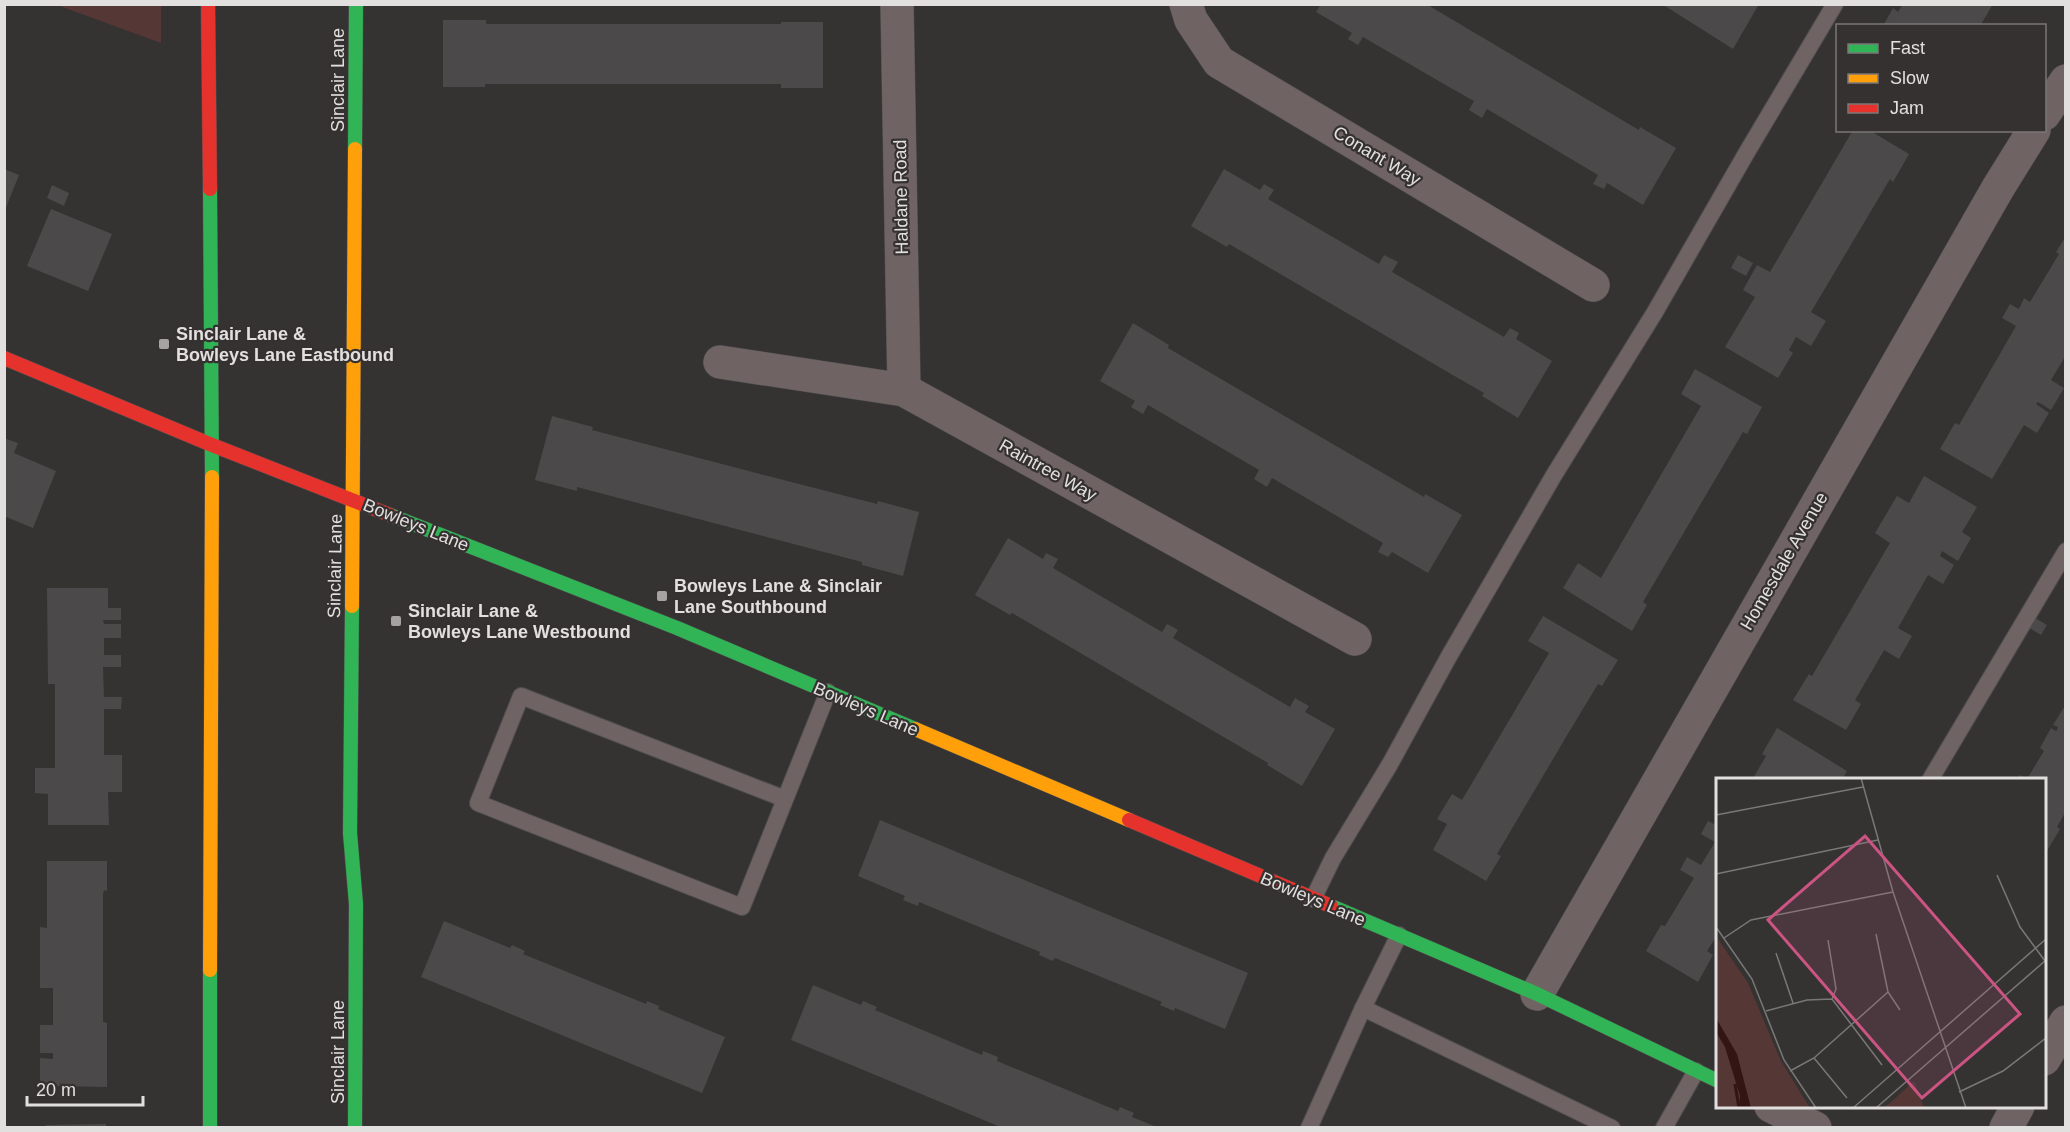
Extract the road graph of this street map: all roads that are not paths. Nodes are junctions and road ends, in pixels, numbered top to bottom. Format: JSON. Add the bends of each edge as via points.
{"nodes":[{"id":1,"x":208,"y":4,"type":"edge"},
{"id":2,"x":356,"y":4,"type":"edge"},
{"id":3,"x":897,"y":4,"type":"edge"},
{"id":4,"x":1186,"y":4,"type":"edge"},
{"id":5,"x":1835,"y":4,"type":"edge"},
{"id":6,"x":2066,"y":81,"type":"edge"},
{"id":7,"x":2046,"y":111,"type":"edge"},
{"id":8,"x":2033,"y":132,"type":"edge"},
{"id":9,"x":1593,"y":285,"type":"dead end"},
{"id":10,"x":4,"y":358,"type":"edge"},
{"id":11,"x":720,"y":362,"type":"dead end"},
{"id":12,"x":904,"y":390,"type":"junction"},
{"id":13,"x":212,"y":445,"type":"junction"},
{"id":14,"x":354,"y":500,"type":"junction"},
{"id":15,"x":2066,"y":551,"type":"edge"},
{"id":16,"x":1355,"y":639,"type":"dead end"},
{"id":17,"x":828,"y":692,"type":"junction"},
{"id":18,"x":1931,"y":778,"type":"edge"},
{"id":19,"x":785,"y":799,"type":"junction"},
{"id":20,"x":1312,"y":899,"type":"junction"},
{"id":21,"x":1398,"y":935,"type":"junction"},
{"id":22,"x":1537,"y":994,"type":"junction"},
{"id":23,"x":1363,"y":1008,"type":"junction"},
{"id":24,"x":2066,"y":1022,"type":"edge"},
{"id":25,"x":2046,"y":1056,"type":"edge"},
{"id":26,"x":1696,"y":1071,"type":"junction"},
{"id":27,"x":1716,"y":1080,"type":"edge"},
{"id":28,"x":1773,"y":1108,"type":"edge"},
{"id":29,"x":2017,"y":1108,"type":"edge"},
{"id":30,"x":210,"y":1128,"type":"edge"},
{"id":31,"x":355,"y":1128,"type":"edge"},
{"id":32,"x":1309,"y":1128,"type":"edge"},
{"id":33,"x":1612,"y":1128,"type":"edge"},
{"id":34,"x":1664,"y":1128,"type":"edge"},
{"id":35,"x":1815,"y":1128,"type":"edge"},
{"id":36,"x":2006,"y":1128,"type":"edge"}],
"edges":[{"from":1,"to":13,"type":"main road"},
{"from":2,"to":14,"type":"main road","name":"Sinclair Lane"},
{"from":3,"to":12,"type":"street","name":"Haldane Road"},
{"from":4,"to":9,"type":"street","name":"Conant Way","via":[[1191,20],[1219,62]]},
{"from":5,"to":20,"type":"lane","via":[[1655,312],[1548,485]]},
{"from":6,"to":7,"type":"street"},
{"from":8,"to":22,"type":"street","name":"Homesdale Avenue"},
{"from":10,"to":13,"type":"main road","name":"Bowleys Lane"},
{"from":11,"to":12,"type":"street","name":"Raintree Way"},
{"from":12,"to":16,"type":"street","name":"Raintree Way"},
{"from":13,"to":14,"type":"main road","name":"Bowleys Lane"},
{"from":13,"to":30,"type":"main road"},
{"from":14,"to":17,"type":"main road","name":"Bowleys Lane"},
{"from":14,"to":31,"type":"main road","name":"Sinclair Lane","via":[[350,833],[356,904]]},
{"from":15,"to":18,"type":"lane"},
{"from":17,"to":19,"type":"lane"},
{"from":17,"to":20,"type":"main road","name":"Bowleys Lane"},
{"from":19,"to":19,"type":"lane","via":[[742,908],[478,803],[521,696]]},
{"from":20,"to":21,"type":"main road","name":"Bowleys Lane"},
{"from":21,"to":22,"type":"main road","name":"Bowleys Lane"},
{"from":21,"to":23,"type":"lane"},
{"from":22,"to":26,"type":"main road","name":"Bowleys Lane"},
{"from":23,"to":32,"type":"lane"},
{"from":23,"to":33,"type":"lane"},
{"from":24,"to":25,"type":"street"},
{"from":26,"to":27,"type":"main road","name":"Bowleys Lane"},
{"from":26,"to":34,"type":"lane"},
{"from":28,"to":35,"type":"street"},
{"from":29,"to":36,"type":"street"}]}
